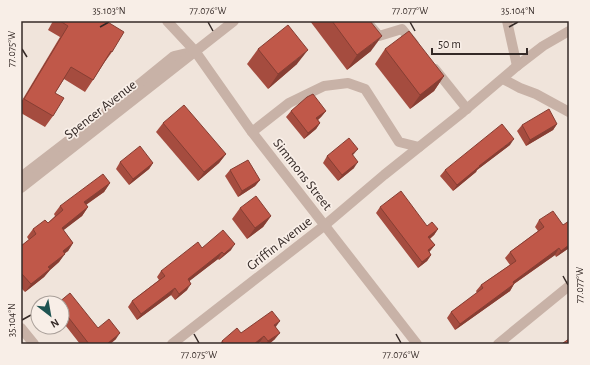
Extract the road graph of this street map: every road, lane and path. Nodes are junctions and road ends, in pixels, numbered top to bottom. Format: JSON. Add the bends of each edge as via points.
{"nodes":[{"id":1,"x":167,"y":21,"type":"edge"},
{"id":2,"x":234,"y":21,"type":"edge"},
{"id":3,"x":366,"y":21,"type":"edge"},
{"id":4,"x":507,"y":21,"type":"edge"},
{"id":5,"x":569,"y":31,"type":"edge"},
{"id":6,"x":195,"y":51,"type":"junction"},
{"id":7,"x":517,"y":66,"type":"junction"},
{"id":8,"x":502,"y":79,"type":"junction"},
{"id":9,"x":466,"y":109,"type":"junction"},
{"id":10,"x":569,"y":112,"type":"edge"},
{"id":11,"x":252,"y":132,"type":"junction"},
{"id":12,"x":419,"y":148,"type":"junction"},
{"id":13,"x":21,"y":177,"type":"edge"},
{"id":14,"x":21,"y":188,"type":"edge"},
{"id":15,"x":325,"y":225,"type":"junction"},
{"id":16,"x":569,"y":286,"type":"edge"},
{"id":17,"x":21,"y":328,"type":"edge"},
{"id":18,"x":34,"y":344,"type":"edge"},
{"id":19,"x":172,"y":344,"type":"edge"},
{"id":20,"x":417,"y":344,"type":"edge"},
{"id":21,"x":498,"y":344,"type":"edge"}],
"edges":[{"from":1,"to":6,"type":"street","name":"Simmons Street"},
{"from":2,"to":6,"type":"street","name":"Spencer Avenue"},
{"from":3,"to":9,"type":"street","via":[[379,36],[402,29]]},
{"from":4,"to":7,"type":"street"},
{"from":5,"to":7,"type":"street","name":"Griffin Avenue"},
{"from":6,"to":11,"type":"street","name":"Simmons Street"},
{"from":6,"to":13,"type":"street","name":"Spencer Avenue","via":[[174,56]]},
{"from":6,"to":14,"type":"street","name":"Spencer Avenue"},
{"from":7,"to":8,"type":"street","name":"Griffin Avenue"},
{"from":8,"to":9,"type":"street","name":"Griffin Avenue"},
{"from":8,"to":10,"type":"street"},
{"from":9,"to":12,"type":"street","name":"Griffin Avenue"},
{"from":11,"to":12,"type":"street","via":[[288,103],[324,86],[348,83],[365,89],[399,142]]},
{"from":11,"to":15,"type":"street","name":"Simmons Street"},
{"from":12,"to":15,"type":"street","name":"Griffin Avenue"},
{"from":15,"to":19,"type":"street","name":"Griffin Avenue"},
{"from":15,"to":20,"type":"street","name":"Simmons Street"},
{"from":16,"to":21,"type":"street"},
{"from":17,"to":18,"type":"street"}]}
